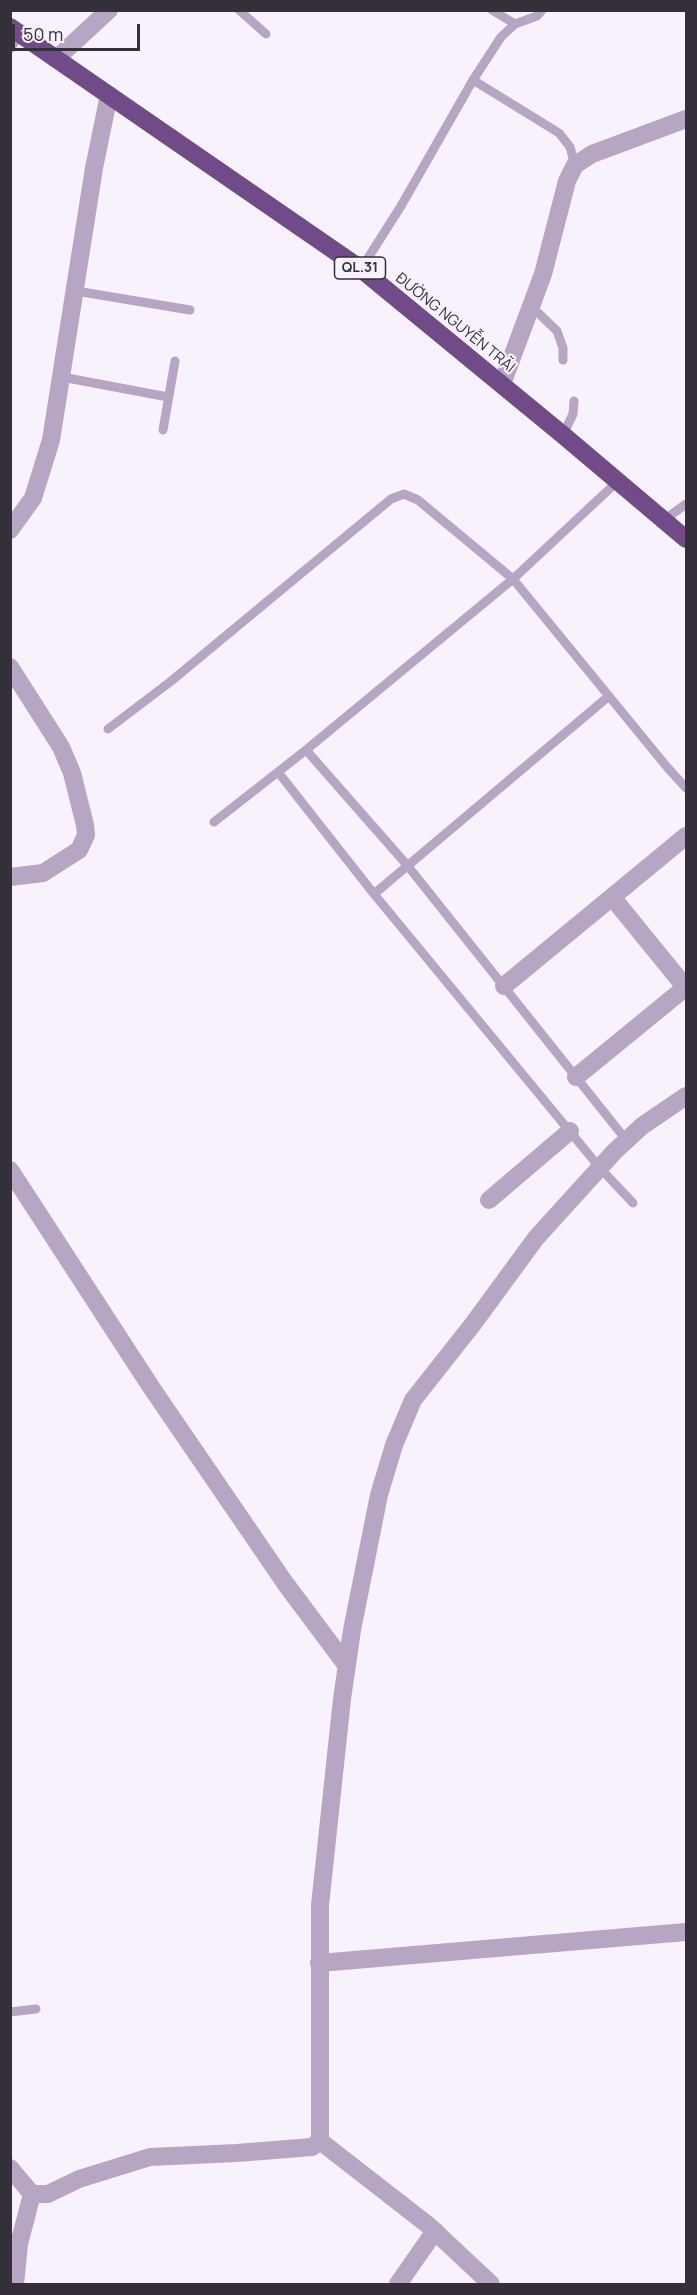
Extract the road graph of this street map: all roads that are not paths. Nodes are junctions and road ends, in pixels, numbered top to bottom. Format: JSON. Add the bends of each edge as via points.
{"nodes":[{"id":1,"x":109,"y":10,"type":"edge"},
{"id":2,"x":240,"y":10,"type":"edge"},
{"id":3,"x":492,"y":10,"type":"edge"},
{"id":4,"x":542,"y":10,"type":"edge"},
{"id":5,"x":515,"y":24,"type":"junction"},
{"id":6,"x":266,"y":34,"type":"dead end"},
{"id":7,"x":14,"y":37,"type":"edge"},
{"id":8,"x":56,"y":59,"type":"junction"},
{"id":9,"x":473,"y":80,"type":"junction"},
{"id":10,"x":109,"y":95,"type":"junction"},
{"id":11,"x":687,"y":119,"type":"edge"},
{"id":12,"x":576,"y":165,"type":"junction"},
{"id":13,"x":361,"y":269,"type":"junction"},
{"id":14,"x":76,"y":291,"type":"junction"},
{"id":15,"x":531,"y":306,"type":"junction"},
{"id":16,"x":190,"y":310,"type":"dead end"},
{"id":17,"x":563,"y":360,"type":"dead end"},
{"id":18,"x":175,"y":361,"type":"dead end"},
{"id":19,"x":62,"y":376,"type":"junction"},
{"id":20,"x":502,"y":384,"type":"junction"},
{"id":21,"x":168,"y":397,"type":"junction"},
{"id":22,"x":574,"y":401,"type":"dead end"},
{"id":23,"x":163,"y":430,"type":"dead end"},
{"id":24,"x":563,"y":435,"type":"junction"},
{"id":25,"x":618,"y":481,"type":"junction"},
{"id":26,"x":687,"y":504,"type":"edge"},
{"id":27,"x":664,"y":520,"type":"junction"},
{"id":28,"x":10,"y":530,"type":"edge"},
{"id":29,"x":687,"y":539,"type":"edge"},
{"id":30,"x":513,"y":579,"type":"junction"},
{"id":31,"x":10,"y":667,"type":"edge"},
{"id":32,"x":609,"y":696,"type":"junction"},
{"id":33,"x":108,"y":729,"type":"dead end"},
{"id":34,"x":306,"y":750,"type":"junction"},
{"id":35,"x":278,"y":772,"type":"junction"},
{"id":36,"x":687,"y":788,"type":"edge"},
{"id":37,"x":214,"y":822,"type":"dead end"},
{"id":38,"x":687,"y":836,"type":"edge"},
{"id":39,"x":407,"y":865,"type":"junction"},
{"id":40,"x":10,"y":877,"type":"edge"},
{"id":41,"x":374,"y":894,"type":"junction"},
{"id":42,"x":612,"y":897,"type":"junction"},
{"id":43,"x":504,"y":986,"type":"junction"},
{"id":44,"x":686,"y":987,"type":"edge"},
{"id":45,"x":576,"y":1077,"type":"junction"},
{"id":46,"x":687,"y":1096,"type":"edge"},
{"id":47,"x":570,"y":1131,"type":"junction"},
{"id":48,"x":627,"y":1141,"type":"junction"},
{"id":49,"x":600,"y":1168,"type":"junction"},
{"id":50,"x":10,"y":1170,"type":"edge"},
{"id":51,"x":489,"y":1200,"type":"dead end"},
{"id":52,"x":633,"y":1203,"type":"dead end"},
{"id":53,"x":347,"y":1666,"type":"junction"},
{"id":54,"x":687,"y":1932,"type":"edge"},
{"id":55,"x":319,"y":1963,"type":"junction"},
{"id":56,"x":36,"y":2009,"type":"dead end"},
{"id":57,"x":10,"y":2012,"type":"edge"},
{"id":58,"x":320,"y":2140,"type":"junction"},
{"id":59,"x":10,"y":2168,"type":"edge"},
{"id":60,"x":32,"y":2194,"type":"junction"},
{"id":61,"x":435,"y":2231,"type":"junction"},
{"id":62,"x":15,"y":2284,"type":"edge"},
{"id":63,"x":398,"y":2284,"type":"edge"},
{"id":64,"x":491,"y":2284,"type":"edge"}],
"edges":[{"from":1,"to":8,"type":"street"},
{"from":2,"to":6,"type":"lane"},
{"from":3,"to":5,"type":"lane"},
{"from":4,"to":5,"type":"lane"},
{"from":5,"to":9,"type":"lane","via":[[501,37]]},
{"from":7,"to":8,"type":"highway","name":"ĐƯỜNG NGUYỄN TRÃI","number":"QL.31"},
{"from":8,"to":10,"type":"highway","name":"ĐƯỜNG NGUYỄN TRÃI","number":"QL.31"},
{"from":9,"to":12,"type":"lane","via":[[559,133],[570,147]]},
{"from":9,"to":13,"type":"lane"},
{"from":10,"to":13,"type":"highway","name":"ĐƯỜNG NGUYỄN TRÃI","number":"QL.31"},
{"from":10,"to":14,"type":"street"},
{"from":11,"to":12,"type":"street","via":[[592,154]]},
{"from":12,"to":15,"type":"street","via":[[567,181]]},
{"from":13,"to":20,"type":"highway","name":"ĐƯỜNG NGUYỄN TRÃI","number":"QL.31"},
{"from":14,"to":16,"type":"lane"},
{"from":14,"to":19,"type":"street"},
{"from":15,"to":17,"type":"lane","via":[[557,332]]},
{"from":15,"to":20,"type":"street"},
{"from":18,"to":21,"type":"lane"},
{"from":19,"to":21,"type":"lane"},
{"from":19,"to":28,"type":"street","via":[[51,440],[33,498]]},
{"from":20,"to":24,"type":"highway","name":"ĐƯỜNG NGUYỄN TRÃI","number":"QL.31"},
{"from":21,"to":23,"type":"lane"},
{"from":22,"to":24,"type":"lane","via":[[573,414]]},
{"from":24,"to":25,"type":"highway","name":"ĐƯỜNG NGUYỄN TRÃI","number":"QL.31"},
{"from":25,"to":27,"type":"highway","name":"ĐƯỜNG NGUYỄN TRÃI","number":"QL.31"},
{"from":25,"to":30,"type":"lane"},
{"from":26,"to":27,"type":"lane"},
{"from":27,"to":29,"type":"highway","name":"ĐƯỜNG NGUYỄN TRÃI","number":"QL.31"},
{"from":30,"to":32,"type":"lane"},
{"from":30,"to":33,"type":"lane","via":[[417,500],[404,494],[391,500]]},
{"from":30,"to":34,"type":"lane"},
{"from":31,"to":40,"type":"street","via":[[61,747],[72,773],[86,835],[79,850],[43,873]]},
{"from":32,"to":36,"type":"lane"},
{"from":32,"to":39,"type":"lane"},
{"from":34,"to":35,"type":"lane"},
{"from":34,"to":39,"type":"lane"},
{"from":35,"to":37,"type":"lane"},
{"from":35,"to":41,"type":"lane"},
{"from":38,"to":42,"type":"street"},
{"from":39,"to":41,"type":"lane"},
{"from":39,"to":43,"type":"lane"},
{"from":41,"to":47,"type":"lane"},
{"from":42,"to":43,"type":"street"},
{"from":42,"to":44,"type":"street"},
{"from":43,"to":45,"type":"lane"},
{"from":44,"to":45,"type":"street"},
{"from":45,"to":48,"type":"lane"},
{"from":46,"to":48,"type":"street"},
{"from":47,"to":49,"type":"lane"},
{"from":47,"to":51,"type":"street"},
{"from":48,"to":49,"type":"street"},
{"from":49,"to":52,"type":"lane"},
{"from":49,"to":53,"type":"street","via":[[536,1238],[413,1400],[379,1495]]},
{"from":50,"to":53,"type":"street","via":[[151,1387],[285,1584]]},
{"from":53,"to":55,"type":"street","via":[[320,1905]]},
{"from":54,"to":55,"type":"street"},
{"from":55,"to":58,"type":"street"},
{"from":56,"to":57,"type":"lane"},
{"from":58,"to":60,"type":"street","via":[[312,2147],[150,2157],[79,2179],[48,2194]]},
{"from":58,"to":61,"type":"street"},
{"from":59,"to":60,"type":"street"},
{"from":60,"to":62,"type":"street","via":[[19,2244]]},
{"from":61,"to":63,"type":"street"},
{"from":61,"to":64,"type":"street"}]}
